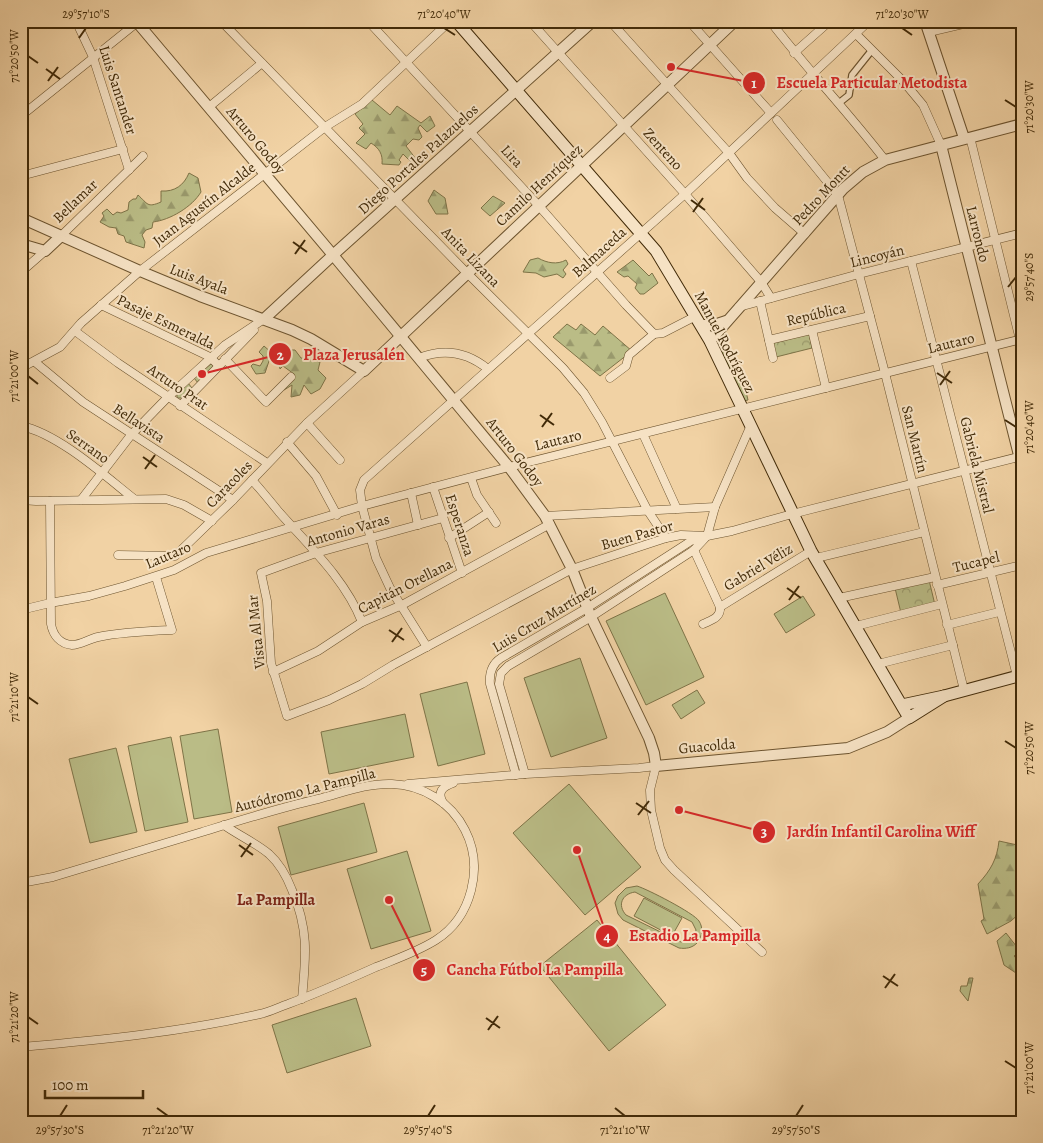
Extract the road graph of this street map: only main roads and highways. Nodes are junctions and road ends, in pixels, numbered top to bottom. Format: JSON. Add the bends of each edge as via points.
{"nodes":[{"id":1,"x":456,"y":21,"type":"edge"},
{"id":2,"x":1020,"y":21,"type":"edge"},
{"id":3,"x":1022,"y":30,"type":"edge"},
{"id":4,"x":1019,"y":675,"type":"edge"},
{"id":5,"x":944,"y":696,"type":"junction"},
{"id":6,"x":902,"y":705,"type":"junction"},
{"id":7,"x":910,"y":718,"type":"joint"}],
"edges":[{"from":1,"to":6,"type":"main road","name":"Manuel Rodríguez","via":[[666,265],[710,341],[792,514]]},
{"from":2,"to":3,"type":"main road"},
{"from":4,"to":5,"type":"main road","name":"Guacolda"},
{"from":5,"to":6,"type":"main road","name":"Guacolda"},
{"from":5,"to":7,"type":"main road","name":"Guacolda"},
{"from":6,"to":7,"type":"main road","name":"Manuel Rodríguez"}]}
